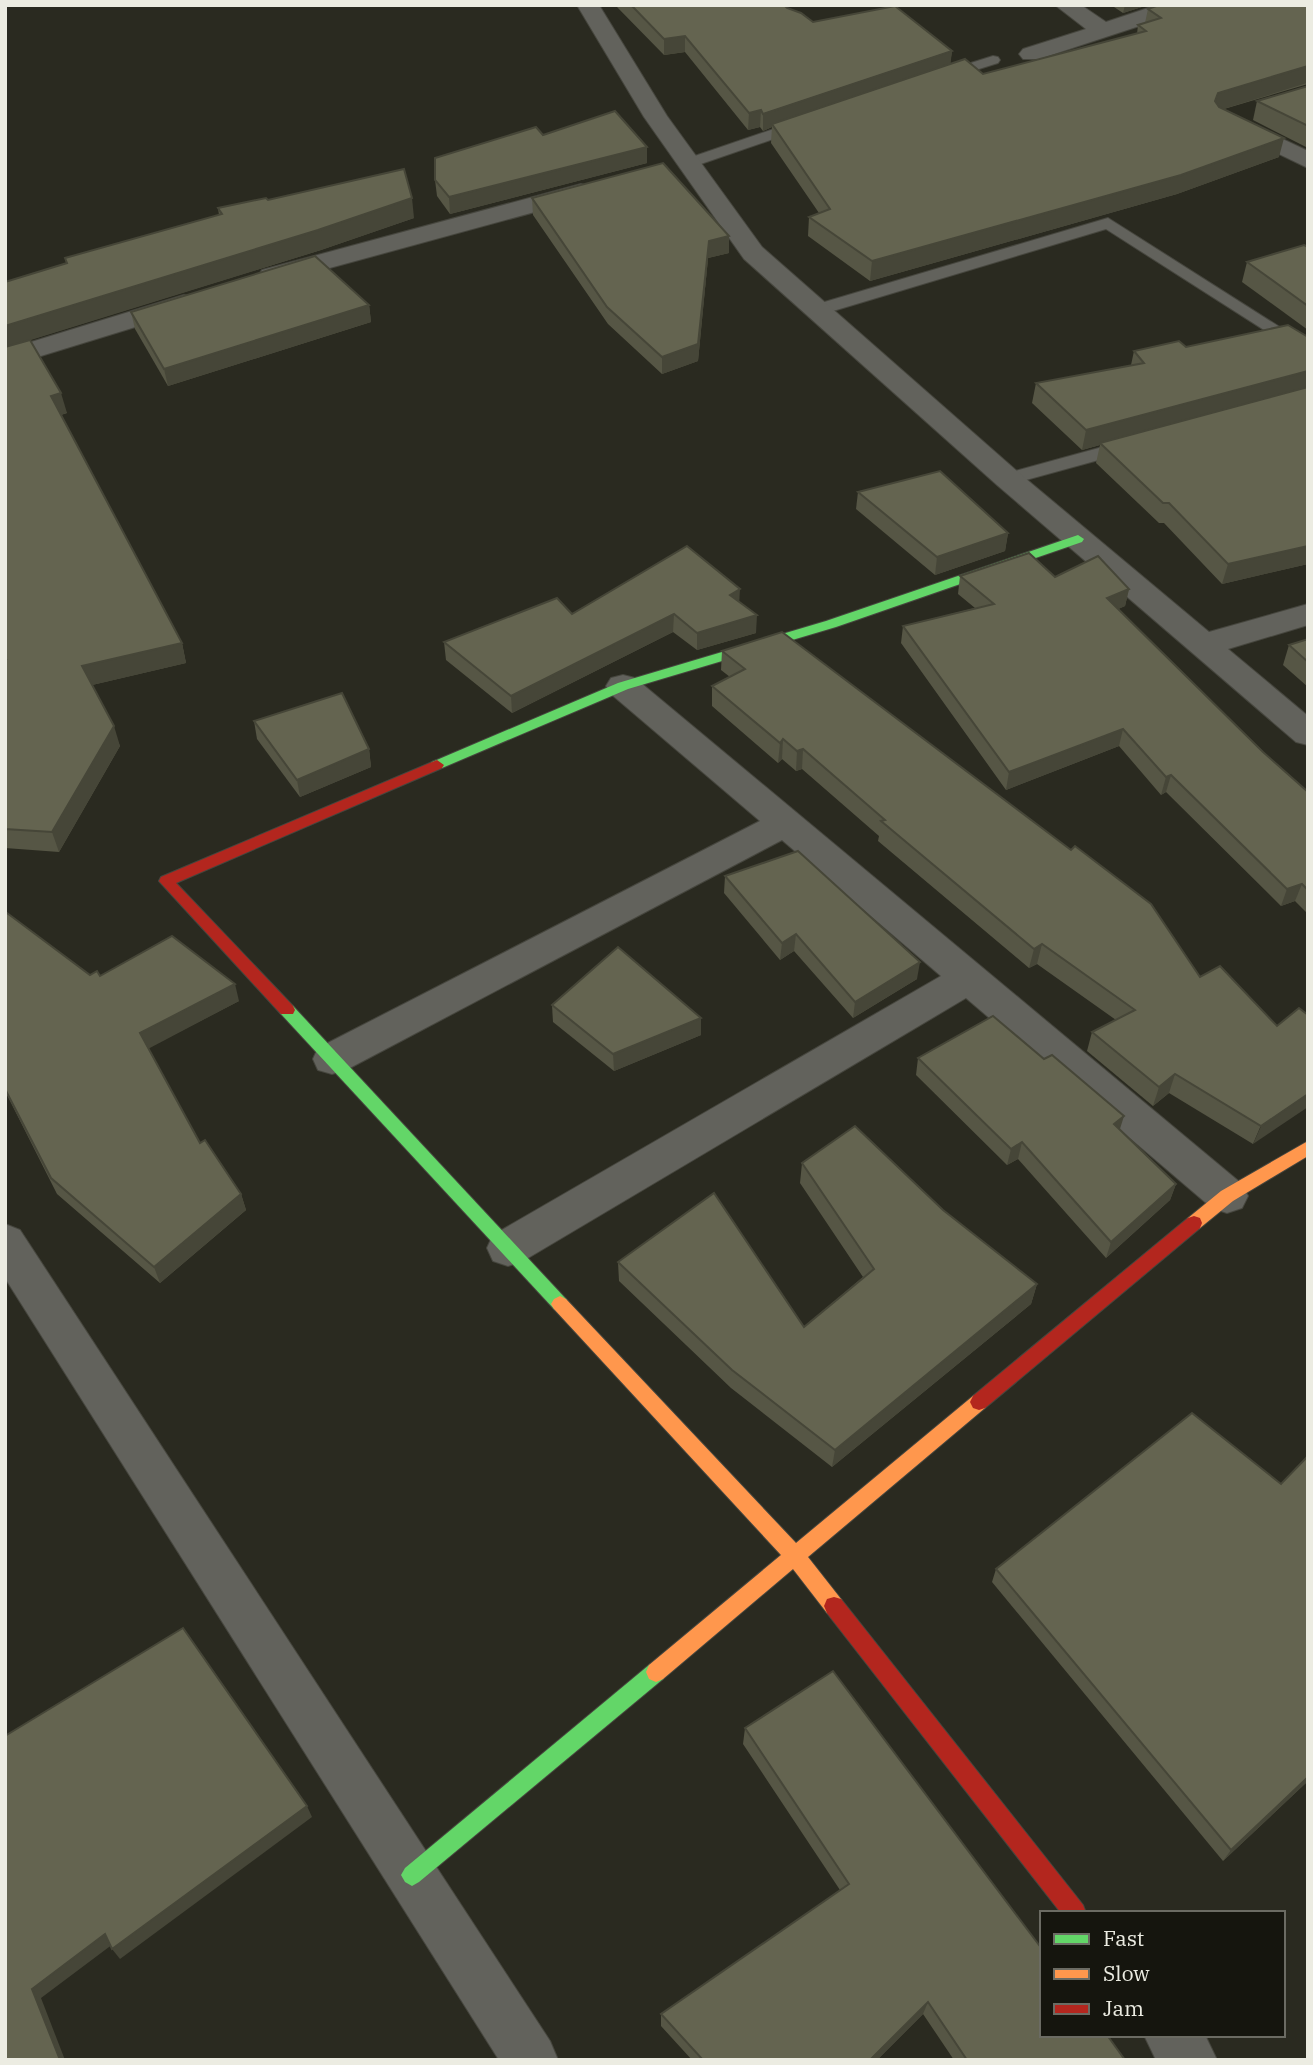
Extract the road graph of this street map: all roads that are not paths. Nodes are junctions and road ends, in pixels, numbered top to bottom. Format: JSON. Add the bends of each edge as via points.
{"nodes":[{"id":1,"x":588,"y":5,"type":"edge"},
{"id":2,"x":1066,"y":5,"type":"edge"},
{"id":3,"x":1180,"y":5,"type":"edge"},
{"id":4,"x":1103,"y":30,"type":"junction"},
{"id":5,"x":1031,"y":54,"type":"dead end"},
{"id":6,"x":993,"y":60,"type":"dead end"},
{"id":7,"x":927,"y":82,"type":"edge"},
{"id":8,"x":1261,"y":107,"type":"edge"},
{"id":9,"x":821,"y":118,"type":"edge"},
{"id":10,"x":1308,"y":162,"type":"edge"},
{"id":11,"x":676,"y":166,"type":"junction"},
{"id":12,"x":610,"y":184,"type":"edge"},
{"id":13,"x":242,"y":285,"type":"edge"},
{"id":14,"x":202,"y":297,"type":"edge"},
{"id":15,"x":817,"y":310,"type":"junction"},
{"id":16,"x":1308,"y":353,"type":"edge"},
{"id":17,"x":5,"y":359,"type":"edge"},
{"id":18,"x":1151,"y":439,"type":"edge"},
{"id":19,"x":1008,"y":479,"type":"junction"},
{"id":20,"x":1078,"y":539,"type":"junction"},
{"id":21,"x":1308,"y":614,"type":"edge"},
{"id":22,"x":1203,"y":645,"type":"junction"},
{"id":23,"x":624,"y":686,"type":"junction"},
{"id":24,"x":1308,"y":734,"type":"edge"},
{"id":25,"x":785,"y":823,"type":"junction"},
{"id":26,"x":969,"y":978,"type":"junction"},
{"id":27,"x":332,"y":1059,"type":"junction"},
{"id":28,"x":1308,"y":1148,"type":"edge"},
{"id":29,"x":1227,"y":1196,"type":"junction"},
{"id":30,"x":5,"y":1242,"type":"edge"},
{"id":31,"x":508,"y":1248,"type":"junction"},
{"id":32,"x":794,"y":1556,"type":"junction"},
{"id":33,"x":412,"y":1875,"type":"junction"},
{"id":34,"x":1073,"y":1911,"type":"edge"},
{"id":35,"x":1173,"y":2037,"type":"edge"},
{"id":36,"x":531,"y":2060,"type":"edge"},
{"id":37,"x":1190,"y":2060,"type":"edge"}],
"edges":[{"from":1,"to":11,"type":"street","via":[[656,117]]},
{"from":2,"to":4,"type":"street"},
{"from":3,"to":4,"type":"street"},
{"from":4,"to":5,"type":"street"},
{"from":6,"to":7,"type":"lane"},
{"from":8,"to":10,"type":"street","via":[[1225,118]]},
{"from":9,"to":11,"type":"lane"},
{"from":11,"to":15,"type":"street","via":[[753,253]]},
{"from":12,"to":13,"type":"street"},
{"from":14,"to":17,"type":"street"},
{"from":15,"to":16,"type":"lane","via":[[1108,223]]},
{"from":15,"to":19,"type":"street"},
{"from":18,"to":19,"type":"lane"},
{"from":19,"to":20,"type":"street"},
{"from":20,"to":22,"type":"street"},
{"from":20,"to":23,"type":"street","via":[[831,624]]},
{"from":21,"to":22,"type":"street"},
{"from":22,"to":24,"type":"street"},
{"from":23,"to":25,"type":"street"},
{"from":23,"to":27,"type":"street","via":[[166,881]]},
{"from":25,"to":26,"type":"street"},
{"from":25,"to":27,"type":"street"},
{"from":26,"to":29,"type":"street"},
{"from":26,"to":31,"type":"street"},
{"from":27,"to":31,"type":"street"},
{"from":28,"to":29,"type":"street"},
{"from":29,"to":32,"type":"street"},
{"from":30,"to":33,"type":"street"},
{"from":31,"to":32,"type":"street"},
{"from":32,"to":33,"type":"street"},
{"from":32,"to":34,"type":"street"},
{"from":33,"to":36,"type":"street"},
{"from":35,"to":37,"type":"street"}]}
